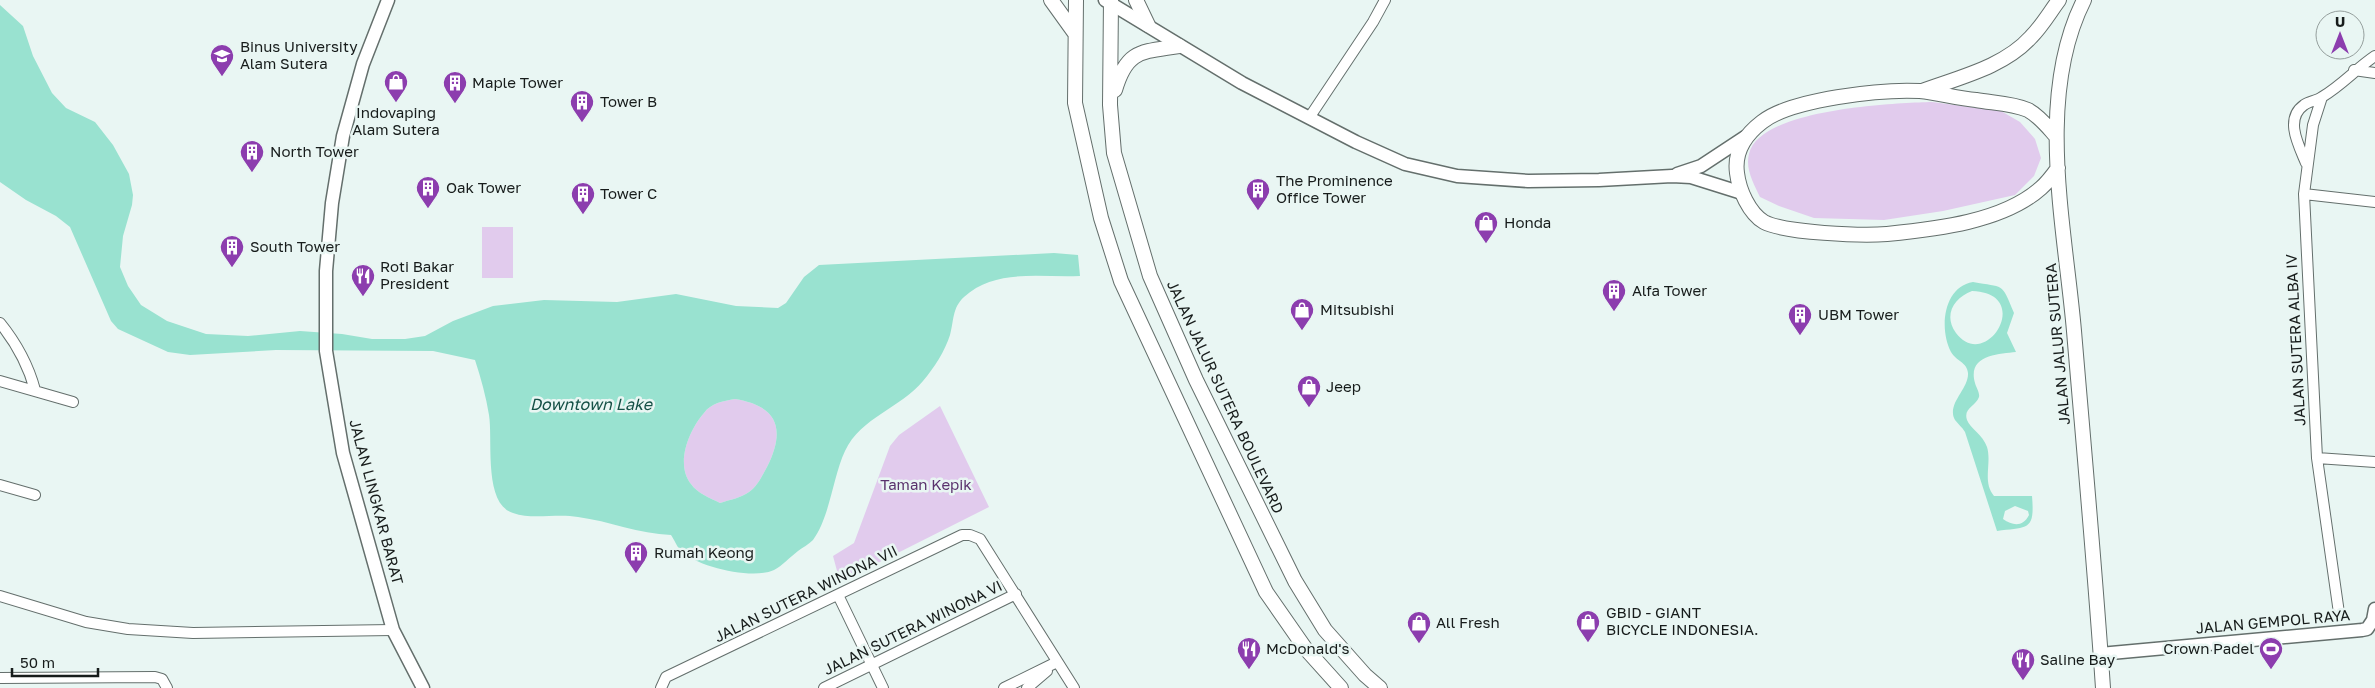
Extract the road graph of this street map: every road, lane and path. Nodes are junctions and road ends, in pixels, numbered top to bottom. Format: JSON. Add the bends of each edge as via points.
{"nodes":[{"id":1,"x":388,"y":0,"type":"edge"},
{"id":2,"x":1051,"y":0,"type":"edge"},
{"id":3,"x":1076,"y":0,"type":"edge"},
{"id":4,"x":1136,"y":0,"type":"edge"},
{"id":5,"x":1385,"y":0,"type":"edge"},
{"id":6,"x":2059,"y":0,"type":"edge"},
{"id":7,"x":2084,"y":0,"type":"edge"},
{"id":8,"x":1109,"y":1,"type":"edge"},
{"id":9,"x":1148,"y":25,"type":"junction"},
{"id":10,"x":1074,"y":32,"type":"junction"},
{"id":11,"x":1179,"y":46,"type":"junction"},
{"id":12,"x":2375,"y":56,"type":"edge"},
{"id":13,"x":2354,"y":70,"type":"junction"},
{"id":14,"x":2375,"y":73,"type":"edge"},
{"id":15,"x":1920,"y":91,"type":"junction"},
{"id":16,"x":2322,"y":97,"type":"junction"},
{"id":17,"x":1110,"y":105,"type":"junction"},
{"id":18,"x":1309,"y":118,"type":"junction"},
{"id":19,"x":2055,"y":135,"type":"junction"},
{"id":20,"x":1745,"y":137,"type":"junction"},
{"id":21,"x":2306,"y":164,"type":"junction"},
{"id":22,"x":2058,"y":168,"type":"junction"},
{"id":23,"x":1672,"y":176,"type":"junction"},
{"id":24,"x":1742,"y":193,"type":"junction"},
{"id":25,"x":2304,"y":194,"type":"junction"},
{"id":26,"x":2375,"y":202,"type":"edge"},
{"id":27,"x":0,"y":322,"type":"edge"},
{"id":28,"x":0,"y":381,"type":"edge"},
{"id":29,"x":35,"y":390,"type":"junction"},
{"id":30,"x":73,"y":402,"type":"dead end"},
{"id":31,"x":2317,"y":458,"type":"junction"},
{"id":32,"x":2375,"y":462,"type":"edge"},
{"id":33,"x":0,"y":485,"type":"edge"},
{"id":34,"x":35,"y":496,"type":"dead end"},
{"id":35,"x":1016,"y":594,"type":"junction"},
{"id":36,"x":838,"y":595,"type":"junction"},
{"id":37,"x":0,"y":596,"type":"edge"},
{"id":38,"x":2375,"y":609,"type":"edge"},
{"id":39,"x":2339,"y":613,"type":"dead end"},
{"id":40,"x":393,"y":630,"type":"junction"},
{"id":41,"x":2100,"y":654,"type":"junction"},
{"id":42,"x":1057,"y":662,"type":"junction"},
{"id":43,"x":871,"y":665,"type":"junction"},
{"id":44,"x":0,"y":678,"type":"edge"},
{"id":45,"x":167,"y":688,"type":"edge"},
{"id":46,"x":423,"y":688,"type":"edge"},
{"id":47,"x":661,"y":688,"type":"edge"},
{"id":48,"x":824,"y":688,"type":"edge"},
{"id":49,"x":883,"y":688,"type":"edge"},
{"id":50,"x":1004,"y":688,"type":"edge"},
{"id":51,"x":1027,"y":688,"type":"edge"},
{"id":52,"x":1074,"y":688,"type":"edge"},
{"id":53,"x":1341,"y":688,"type":"edge"},
{"id":54,"x":1380,"y":688,"type":"edge"},
{"id":55,"x":2103,"y":688,"type":"edge"}],
"edges":[{"from":1,"to":40,"type":"street","name":"JALAN LINGKAR BARAT","via":[[364,64],[343,136],[332,204],[325,324],[326,351],[343,453]]},
{"from":2,"to":10,"type":"main road"},
{"from":3,"to":10,"type":"main road"},
{"from":4,"to":9,"type":"main road"},
{"from":5,"to":18,"type":"street"},
{"from":6,"to":15,"type":"main road","via":[[2031,37],[1990,67]]},
{"from":7,"to":19,"type":"main road","name":"JALAN JALUR SUTERA","via":[[2062,74]]},
{"from":8,"to":9,"type":"street"},
{"from":8,"to":17,"type":"main road","name":"JALAN JALUR SUTERA BOULEVARD"},
{"from":9,"to":11,"type":"street"},
{"from":10,"to":53,"type":"main road","via":[[1075,103],[1102,218],[1121,281],[1266,592],[1305,648]]},
{"from":11,"to":17,"type":"main road","via":[[1139,53],[1121,68]]},
{"from":11,"to":18,"type":"street"},
{"from":12,"to":13,"type":"street","name":"JALAN SUTERA ALBA IV"},
{"from":13,"to":14,"type":"street"},
{"from":13,"to":16,"type":"street","name":"JALAN SUTERA ALBA IV"},
{"from":15,"to":19,"type":"main road","via":[[2021,108],[2038,116]]},
{"from":15,"to":20,"type":"main road","via":[[1860,94],[1791,108],[1762,122]]},
{"from":16,"to":21,"type":"street","name":"JALAN SUTERA ALBA IV","via":[[2315,113]]},
{"from":16,"to":21,"type":"street","name":"JALAN SUTERA ALBA IV","via":[[2304,105],[2294,121]]},
{"from":17,"to":54,"type":"main road","name":"JALAN JALUR SUTERA BOULEVARD","via":[[1114,153],[1150,276],[1196,380],[1295,581],[1325,630]]},
{"from":18,"to":23,"type":"street","via":[[1404,164],[1456,176],[1528,181]]},
{"from":19,"to":22,"type":"main road","name":"JALAN JALUR SUTERA"},
{"from":20,"to":23,"type":"street","via":[[1701,166]]},
{"from":20,"to":24,"type":"main road","via":[[1737,153],[1736,171]]},
{"from":21,"to":25,"type":"street","name":"JALAN SUTERA ALBA IV"},
{"from":22,"to":24,"type":"main road","via":[[2042,188],[2018,204],[1991,214],[1935,229],[1862,235],[1779,227],[1763,222]]},
{"from":22,"to":41,"type":"main road","name":"JALAN JALUR SUTERA"},
{"from":23,"to":24,"type":"street","via":[[1691,177]]},
{"from":25,"to":26,"type":"street"},
{"from":25,"to":31,"type":"street","name":"JALAN SUTERA ALBA IV"},
{"from":27,"to":29,"type":"street","via":[[29,366]]},
{"from":28,"to":29,"type":"street"},
{"from":29,"to":30,"type":"street"},
{"from":31,"to":32,"type":"street"},
{"from":31,"to":39,"type":"street","name":"JALAN SUTERA ALBA IV"},
{"from":33,"to":34,"type":"street"},
{"from":35,"to":36,"type":"street","name":"JALAN SUTERA WINONA VII","via":[[980,539],[970,534]]},
{"from":35,"to":42,"type":"street"},
{"from":35,"to":43,"type":"street","name":"JALAN SUTERA WINONA VI"},
{"from":36,"to":43,"type":"street"},
{"from":36,"to":47,"type":"street","name":"JALAN SUTERA WINONA VII","via":[[666,677]]},
{"from":37,"to":40,"type":"street","via":[[86,622],[128,629],[193,633]]},
{"from":38,"to":41,"type":"street","name":"JALAN GEMPOL RAYA","via":[[2373,620],[2367,629],[2362,630]]},
{"from":40,"to":46,"type":"street","name":"JALAN LINGKAR BARAT"},
{"from":41,"to":55,"type":"main road","name":"JALAN JALUR SUTERA"},
{"from":42,"to":50,"type":"street"},
{"from":42,"to":51,"type":"street"},
{"from":42,"to":52,"type":"street"},
{"from":43,"to":48,"type":"street","name":"JALAN SUTERA WINONA VI"},
{"from":43,"to":49,"type":"street"},
{"from":44,"to":45,"type":"street","via":[[155,677],[162,679]]}]}
